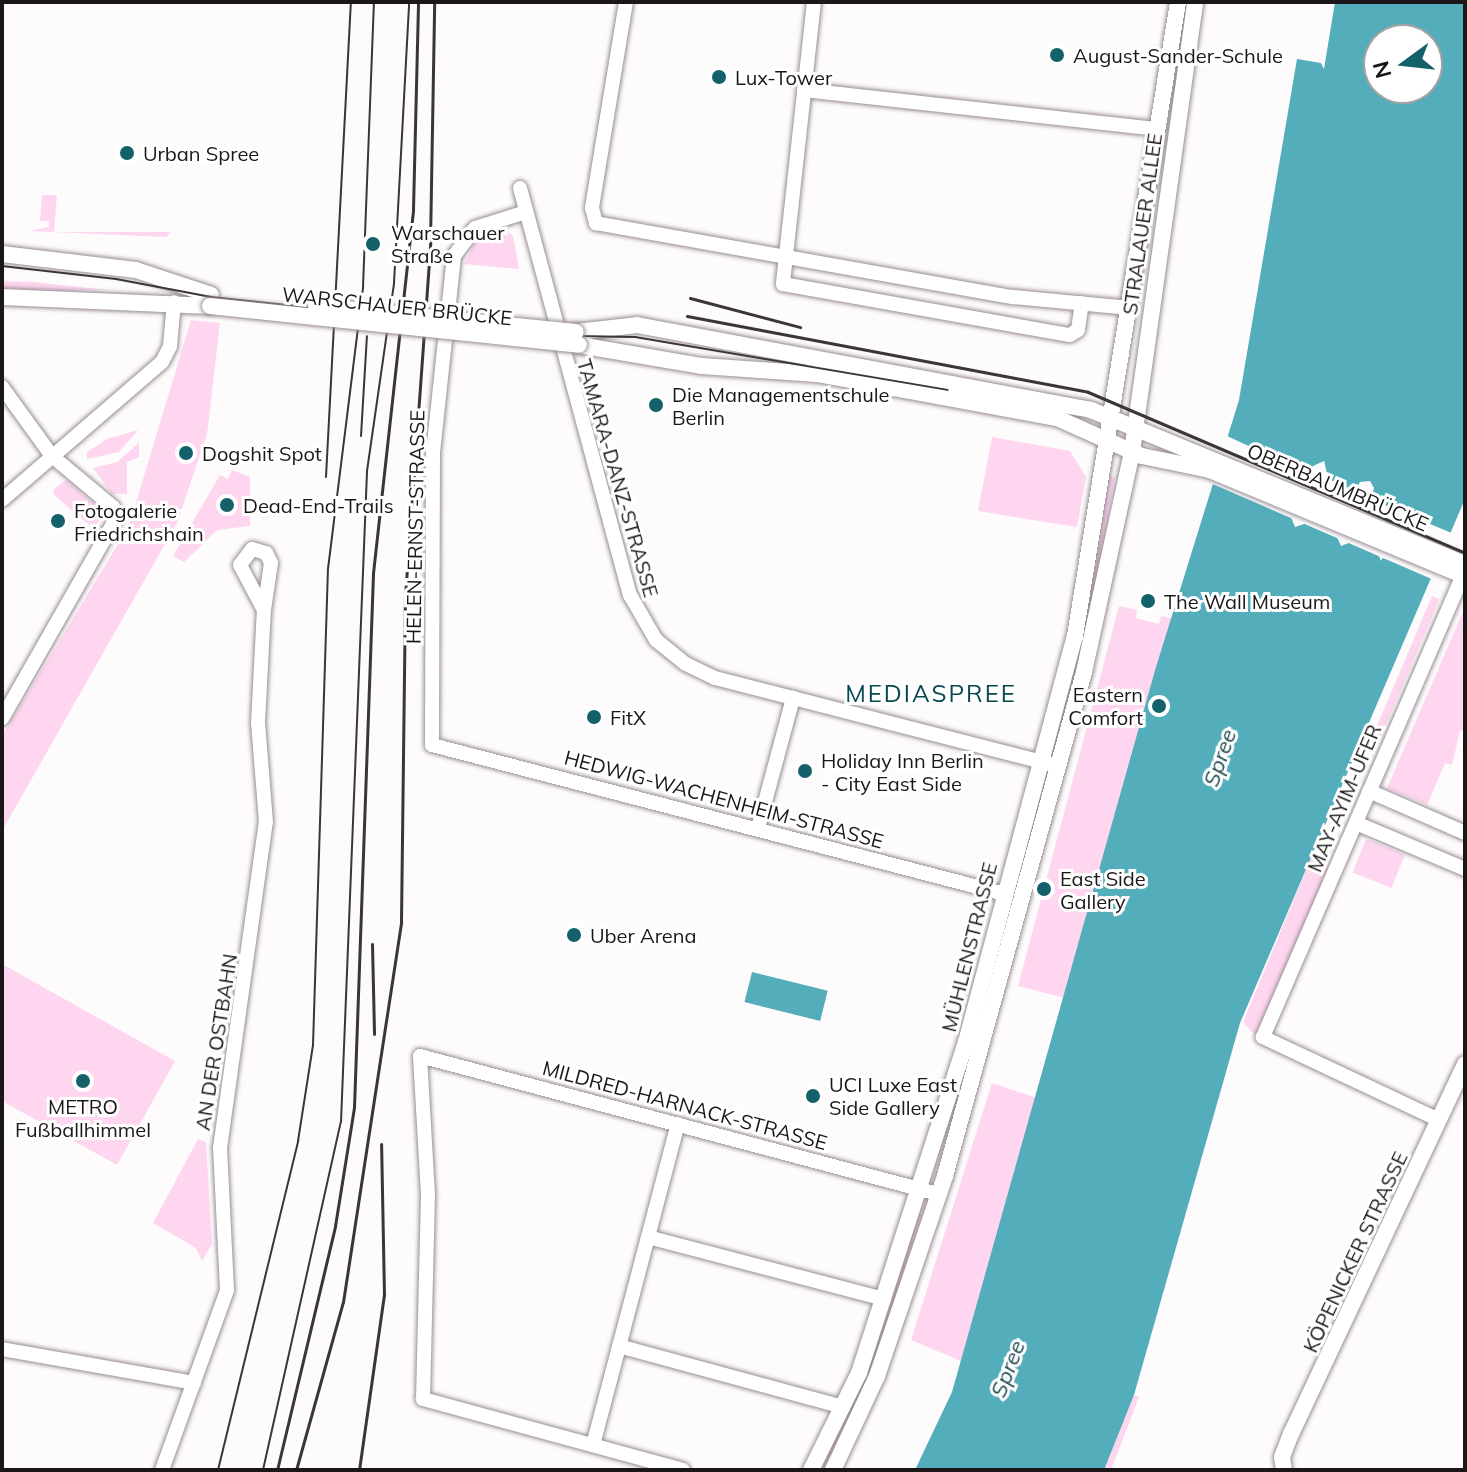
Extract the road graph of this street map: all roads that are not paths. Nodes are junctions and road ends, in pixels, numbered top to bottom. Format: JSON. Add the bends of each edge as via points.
{"nodes":[{"id":1,"x":626,"y":2,"type":"edge"},
{"id":2,"x":814,"y":2,"type":"edge"},
{"id":3,"x":1178,"y":2,"type":"edge"},
{"id":4,"x":1195,"y":2,"type":"edge"},
{"id":5,"x":804,"y":90,"type":"junction"},
{"id":6,"x":1158,"y":129,"type":"junction"},
{"id":7,"x":520,"y":188,"type":"dead end"},
{"id":8,"x":526,"y":212,"type":"junction"},
{"id":9,"x":2,"y":254,"type":"edge"},
{"id":10,"x":785,"y":258,"type":"junction"},
{"id":11,"x":174,"y":285,"type":"junction"},
{"id":12,"x":2,"y":297,"type":"edge"},
{"id":13,"x":211,"y":300,"type":"junction"},
{"id":14,"x":174,"y":302,"type":"junction"},
{"id":15,"x":1082,"y":303,"type":"junction"},
{"id":16,"x":1130,"y":308,"type":"junction"},
{"id":17,"x":577,"y":338,"type":"junction"},
{"id":18,"x":2,"y":387,"type":"edge"},
{"id":19,"x":1113,"y":417,"type":"junction"},
{"id":20,"x":1135,"y":427,"type":"junction"},
{"id":21,"x":1109,"y":441,"type":"junction"},
{"id":22,"x":1132,"y":452,"type":"junction"},
{"id":23,"x":52,"y":456,"type":"junction"},
{"id":24,"x":1213,"y":463,"type":"junction"},
{"id":25,"x":2,"y":500,"type":"edge"},
{"id":26,"x":1464,"y":570,"type":"edge"},
{"id":27,"x":264,"y":610,"type":"dead end"},
{"id":28,"x":793,"y":698,"type":"junction"},
{"id":29,"x":2,"y":719,"type":"edge"},
{"id":30,"x":432,"y":745,"type":"joint"},
{"id":31,"x":1039,"y":761,"type":"junction"},
{"id":32,"x":1058,"y":766,"type":"junction"},
{"id":33,"x":1369,"y":791,"type":"junction"},
{"id":34,"x":1356,"y":823,"type":"junction"},
{"id":35,"x":758,"y":828,"type":"junction"},
{"id":36,"x":1465,"y":833,"type":"edge"},
{"id":37,"x":1465,"y":869,"type":"edge"},
{"id":38,"x":1005,"y":894,"type":"junction"},
{"id":39,"x":1465,"y":1064,"type":"edge"},
{"id":40,"x":1439,"y":1120,"type":"junction"},
{"id":41,"x":678,"y":1124,"type":"junction"},
{"id":42,"x":919,"y":1189,"type":"junction"},
{"id":43,"x":938,"y":1194,"type":"junction"},
{"id":44,"x":648,"y":1237,"type":"junction"},
{"id":45,"x":884,"y":1299,"type":"junction"},
{"id":46,"x":619,"y":1346,"type":"junction"},
{"id":47,"x":2,"y":1349,"type":"edge"},
{"id":48,"x":194,"y":1383,"type":"junction"},
{"id":49,"x":843,"y":1407,"type":"junction"},
{"id":50,"x":593,"y":1445,"type":"junction"},
{"id":51,"x":1283,"y":1464,"type":"edge"},
{"id":52,"x":162,"y":1470,"type":"edge"},
{"id":53,"x":683,"y":1470,"type":"edge"},
{"id":54,"x":811,"y":1470,"type":"edge"},
{"id":55,"x":833,"y":1470,"type":"edge"},
{"id":56,"x":1268,"y":1470,"type":"edge"}],
"edges":[{"from":1,"to":10,"type":"street","via":[[592,220],[627,231]]},
{"from":2,"to":5,"type":"street"},
{"from":3,"to":6,"type":"main road","name":"STRALAUER ALLEE"},
{"from":4,"to":20,"type":"main road","name":"STRALAUER ALLEE"},
{"from":5,"to":6,"type":"street"},
{"from":5,"to":10,"type":"street"},
{"from":6,"to":16,"type":"main road","name":"STRALAUER ALLEE"},
{"from":7,"to":8,"type":"street","name":"TAMARA-DANZ-STRASSE"},
{"from":8,"to":28,"type":"street","name":"TAMARA-DANZ-STRASSE","via":[[571,388],[641,621],[666,650],[697,670]]},
{"from":8,"to":30,"type":"street","name":"HELEN-ERNST-STRASSE","via":[[475,228],[454,256],[433,451]]},
{"from":9,"to":11,"type":"main road","via":[[118,266]]},
{"from":10,"to":15,"type":"street"},
{"from":10,"to":15,"type":"street","via":[[783,284],[1070,335],[1078,330]]},
{"from":11,"to":13,"type":"main road"},
{"from":11,"to":14,"type":"main road"},
{"from":12,"to":14,"type":"main road"},
{"from":13,"to":14,"type":"main road"},
{"from":13,"to":17,"type":"main road","name":"WARSCHAUER BRÜCKE","bridge":true},
{"from":14,"to":23,"type":"street","via":[[170,346],[162,362]]},
{"from":15,"to":16,"type":"street"},
{"from":16,"to":19,"type":"main road","name":"STRALAUER ALLEE"},
{"from":17,"to":19,"type":"main road","via":[[637,325],[961,382]]},
{"from":17,"to":21,"type":"main road","via":[[702,366],[817,374],[1049,416]]},
{"from":18,"to":23,"type":"street"},
{"from":19,"to":20,"type":"main road"},
{"from":19,"to":21,"type":"main road","name":"MÜHLENSTRASSE"},
{"from":20,"to":22,"type":"main road","name":"STRALAUER ALLEE"},
{"from":20,"to":24,"type":"main road"},
{"from":21,"to":22,"type":"main road"},
{"from":21,"to":31,"type":"main road","name":"MÜHLENSTRASSE","via":[[1075,636]]},
{"from":22,"to":24,"type":"main road"},
{"from":22,"to":32,"type":"main road","name":"MÜHLENSTRASSE"},
{"from":23,"to":25,"type":"street"},
{"from":23,"to":29,"type":"street","via":[[116,512],[103,546]]},
{"from":24,"to":26,"type":"main road","name":"OBERBAUMBRÜCKE"},
{"from":26,"to":33,"type":"street","name":"MAY-AYIM-UFER"},
{"from":27,"to":48,"type":"street","name":"AN DER OSTBAHN","via":[[258,712],[266,822],[220,1148],[227,1290]]},
{"from":28,"to":31,"type":"street","name":"TAMARA-DANZ-STRASSE"},
{"from":28,"to":35,"type":"street"},
{"from":30,"to":35,"type":"street","name":"HEDWIG-WACHENHEIM-STRASSE"},
{"from":31,"to":32,"type":"street","name":"TAMARA-DANZ-STRASSE"},
{"from":31,"to":38,"type":"main road","name":"MÜHLENSTRASSE"},
{"from":32,"to":43,"type":"main road","name":"MÜHLENSTRASSE"},
{"from":33,"to":34,"type":"street","name":"MAY-AYIM-UFER"},
{"from":33,"to":36,"type":"street"},
{"from":34,"to":37,"type":"street"},
{"from":34,"to":40,"type":"street","name":"MAY-AYIM-UFER","via":[[1263,1037]]},
{"from":35,"to":38,"type":"street","name":"HEDWIG-WACHENHEIM-STRASSE"},
{"from":38,"to":42,"type":"main road","name":"MÜHLENSTRASSE","via":[[970,1030]]},
{"from":39,"to":40,"type":"main road","name":"KÖPENICKER STRASSE"},
{"from":40,"to":51,"type":"main road","name":"KÖPENICKER STRASSE"},
{"from":41,"to":42,"type":"street","name":"MILDRED-HARNACK-STRASSE"},
{"from":41,"to":44,"type":"street"},
{"from":41,"to":50,"type":"street","name":"MILDRED-HARNACK-STRASSE","via":[[420,1056],[428,1209],[423,1399]]},
{"from":42,"to":43,"type":"street","name":"MILDRED-HARNACK-STRASSE"},
{"from":42,"to":45,"type":"main road","name":"MÜHLENSTRASSE"},
{"from":43,"to":55,"type":"main road","name":"MÜHLENSTRASSE","via":[[877,1376]]},
{"from":44,"to":45,"type":"street"},
{"from":44,"to":46,"type":"street"},
{"from":45,"to":49,"type":"main road","name":"MÜHLENSTRASSE"},
{"from":46,"to":49,"type":"street"},
{"from":46,"to":50,"type":"street"},
{"from":47,"to":48,"type":"street"},
{"from":48,"to":52,"type":"street","name":"AN DER OSTBAHN"},
{"from":49,"to":54,"type":"main road","name":"MÜHLENSTRASSE"},
{"from":50,"to":53,"type":"street"},
{"from":51,"to":56,"type":"main road","name":"KÖPENICKER STRASSE"}]}
